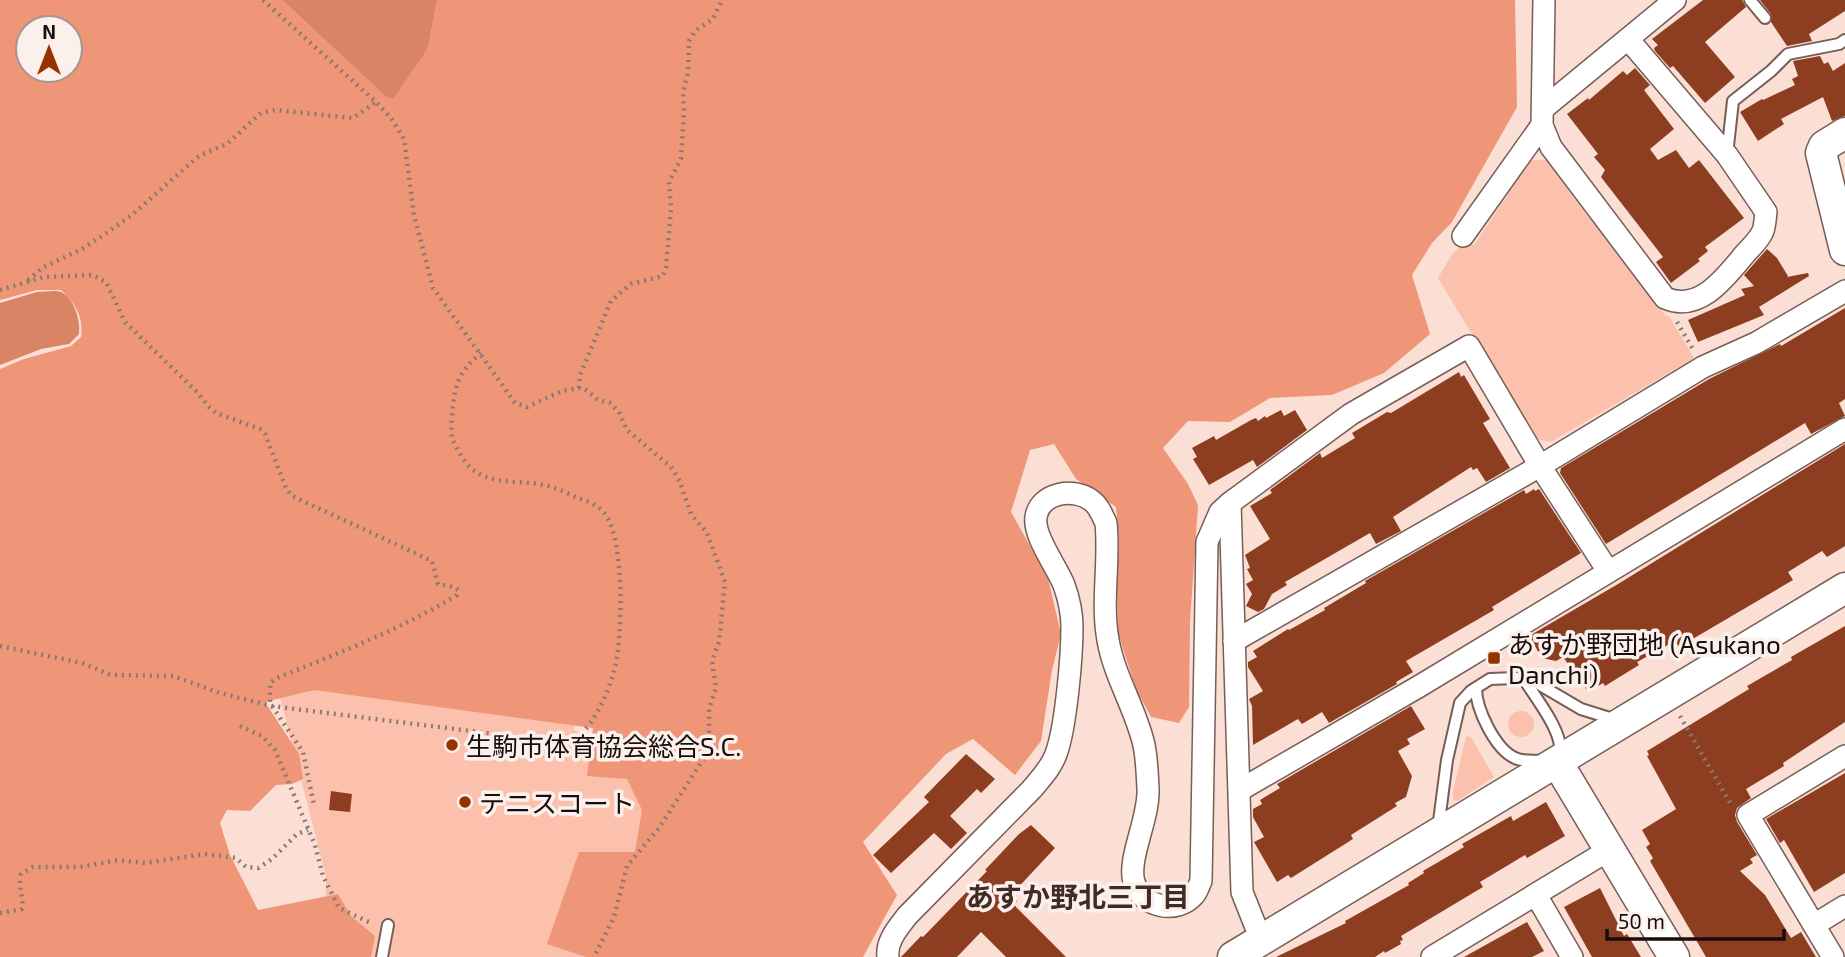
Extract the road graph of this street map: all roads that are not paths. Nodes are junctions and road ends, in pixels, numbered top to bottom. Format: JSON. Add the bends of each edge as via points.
{"nodes":[{"id":1,"x":1544,"y":0,"type":"edge"},
{"id":2,"x":1675,"y":0,"type":"edge"},
{"id":3,"x":1750,"y":0,"type":"edge"},
{"id":4,"x":1765,"y":18,"type":"dead end"},
{"id":5,"x":1628,"y":39,"type":"junction"},
{"id":6,"x":1845,"y":40,"type":"edge"},
{"id":7,"x":1543,"y":117,"type":"junction"},
{"id":8,"x":1845,"y":133,"type":"edge"},
{"id":9,"x":1727,"y":155,"type":"junction"},
{"id":10,"x":1462,"y":236,"type":"dead end"},
{"id":11,"x":1845,"y":250,"type":"edge"},
{"id":12,"x":1845,"y":291,"type":"edge"},
{"id":13,"x":1845,"y":429,"type":"edge"},
{"id":14,"x":1540,"y":466,"type":"junction"},
{"id":15,"x":1230,"y":503,"type":"junction"},
{"id":16,"x":1608,"y":571,"type":"junction"},
{"id":17,"x":1845,"y":588,"type":"edge"},
{"id":18,"x":1234,"y":641,"type":"junction"},
{"id":19,"x":1524,"y":680,"type":"junction"},
{"id":20,"x":1476,"y":688,"type":"junction"},
{"id":21,"x":1622,"y":722,"type":"junction"},
{"id":22,"x":1845,"y":756,"type":"edge"},
{"id":23,"x":1557,"y":762,"type":"junction"},
{"id":24,"x":1240,"y":790,"type":"junction"},
{"id":25,"x":1437,"y":836,"type":"junction"},
{"id":26,"x":1609,"y":850,"type":"junction"},
{"id":27,"x":1536,"y":895,"type":"junction"},
{"id":28,"x":1845,"y":906,"type":"edge"},
{"id":29,"x":388,"y":925,"type":"road end"},
{"id":30,"x":1814,"y":925,"type":"junction"},
{"id":31,"x":1261,"y":940,"type":"junction"},
{"id":32,"x":382,"y":957,"type":"edge"},
{"id":33,"x":888,"y":957,"type":"edge"},
{"id":34,"x":1233,"y":957,"type":"edge"},
{"id":35,"x":1432,"y":957,"type":"edge"},
{"id":36,"x":1572,"y":957,"type":"edge"},
{"id":37,"x":1674,"y":957,"type":"edge"},
{"id":38,"x":1833,"y":957,"type":"edge"}],
"edges":[{"from":1,"to":7,"type":"street"},
{"from":2,"to":5,"type":"street"},
{"from":3,"to":4,"type":"lane"},
{"from":5,"to":7,"type":"street"},
{"from":5,"to":9,"type":"street"},
{"from":6,"to":9,"type":"lane","via":[[1788,54],[1733,101]]},
{"from":7,"to":9,"type":"street","via":[[1551,147],[1665,298],[1674,302],[1702,297],[1723,281],[1762,232],[1766,212]]},
{"from":7,"to":10,"type":"street"},
{"from":8,"to":11,"type":"street","via":[[1821,153]]},
{"from":12,"to":14,"type":"street","via":[[1756,343],[1703,367]]},
{"from":13,"to":16,"type":"street"},
{"from":14,"to":15,"type":"street","via":[[1469,346],[1351,414]]},
{"from":14,"to":16,"type":"street"},
{"from":14,"to":18,"type":"street"},
{"from":15,"to":18,"type":"street"},
{"from":15,"to":33,"type":"street","via":[[1220,512],[1208,542],[1201,881],[1194,895],[1166,907],[1138,894],[1133,880],[1149,793],[1143,738],[1107,638],[1106,523],[1091,499],[1065,492],[1042,505],[1035,528],[1070,604],[1072,627],[1056,752],[1032,789],[907,916],[892,937]]},
{"from":16,"to":24,"type":"street"},
{"from":17,"to":21,"type":"street"},
{"from":18,"to":24,"type":"street"},
{"from":19,"to":20,"type":"lane","via":[[1490,680]]},
{"from":19,"to":21,"type":"lane","via":[[1581,709]]},
{"from":19,"to":23,"type":"lane","via":[[1558,735]]},
{"from":20,"to":23,"type":"lane","via":[[1476,702],[1502,751],[1518,760]]},
{"from":20,"to":25,"type":"lane","via":[[1460,703]]},
{"from":21,"to":23,"type":"street"},
{"from":22,"to":30,"type":"street","via":[[1748,814]]},
{"from":23,"to":25,"type":"street"},
{"from":23,"to":26,"type":"street"},
{"from":24,"to":31,"type":"street","via":[[1242,892]]},
{"from":25,"to":31,"type":"street"},
{"from":26,"to":27,"type":"street"},
{"from":26,"to":37,"type":"street"},
{"from":27,"to":35,"type":"street"},
{"from":27,"to":36,"type":"street"},
{"from":28,"to":30,"type":"street"},
{"from":29,"to":32,"type":"lane"},
{"from":30,"to":38,"type":"street"},
{"from":31,"to":34,"type":"street"}]}
